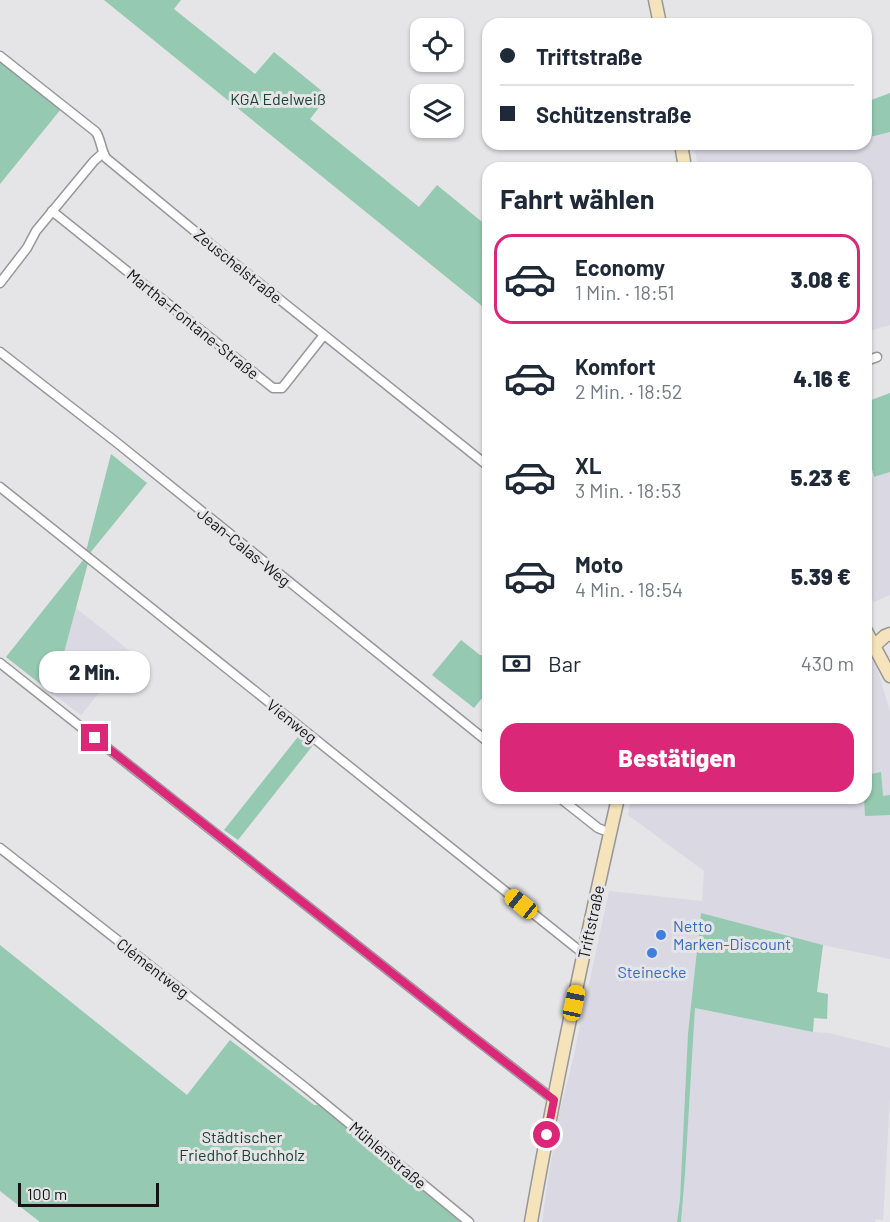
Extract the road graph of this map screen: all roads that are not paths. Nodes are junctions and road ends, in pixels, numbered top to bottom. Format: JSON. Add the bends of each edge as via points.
{"nodes":[{"id":1,"x":656,"y":0,"type":"edge"},
{"id":2,"x":659,"y":18,"type":"edge"},
{"id":3,"x":0,"y":56,"type":"edge"},
{"id":4,"x":103,"y":153,"type":"junction"},
{"id":5,"x":52,"y":211,"type":"junction"},
{"id":6,"x":0,"y":283,"type":"edge"},
{"id":7,"x":324,"y":335,"type":"junction"},
{"id":8,"x":0,"y":352,"type":"edge"},
{"id":9,"x":877,"y":357,"type":"dead end"},
{"id":10,"x":872,"y":358,"type":"edge"},
{"id":11,"x":482,"y":461,"type":"edge"},
{"id":12,"x":0,"y":487,"type":"edge"},
{"id":13,"x":890,"y":634,"type":"edge"},
{"id":14,"x":872,"y":647,"type":"edge"},
{"id":15,"x":872,"y":651,"type":"edge"},
{"id":16,"x":0,"y":663,"type":"edge"},
{"id":17,"x":888,"y":667,"type":"edge"},
{"id":18,"x":482,"y":737,"type":"edge"},
{"id":19,"x":568,"y":804,"type":"edge"},
{"id":20,"x":617,"y":804,"type":"edge"},
{"id":21,"x":610,"y":832,"type":"junction"},
{"id":22,"x":0,"y":848,"type":"edge"},
{"id":23,"x":584,"y":954,"type":"junction"},
{"id":24,"x":306,"y":1088,"type":"joint"},
{"id":25,"x":554,"y":1100,"type":"junction"},
{"id":26,"x":469,"y":1222,"type":"edge"},
{"id":27,"x":531,"y":1222,"type":"edge"}],
"edges":[{"from":1,"to":2,"type":"main road"},
{"from":3,"to":4,"type":"street","name":"Zeuschelstraße","via":[[96,132]]},
{"from":4,"to":5,"type":"street"},
{"from":4,"to":7,"type":"street","name":"Zeuschelstraße"},
{"from":5,"to":6,"type":"street"},
{"from":5,"to":7,"type":"street","name":"Martha-Fontane-Straße","via":[[273,388],[282,388]]},
{"from":7,"to":11,"type":"street","name":"Zeuschelstraße"},
{"from":8,"to":18,"type":"street","name":"Jean-Calas-Weg"},
{"from":9,"to":10,"type":"street"},
{"from":12,"to":23,"type":"street","name":"Vienweg"},
{"from":13,"to":14,"type":"main road"},
{"from":15,"to":17,"type":"main road"},
{"from":16,"to":25,"type":"street"},
{"from":19,"to":21,"type":"street","via":[[598,828]]},
{"from":20,"to":21,"type":"main road","name":"Triftstraße"},
{"from":21,"to":23,"type":"main road","name":"Triftstraße"},
{"from":22,"to":24,"type":"street","name":"Clémentweg"},
{"from":23,"to":25,"type":"main road","name":"Triftstraße"},
{"from":24,"to":26,"type":"street","name":"Mühlenstraße"},
{"from":25,"to":27,"type":"main road","name":"Triftstraße"}]}
